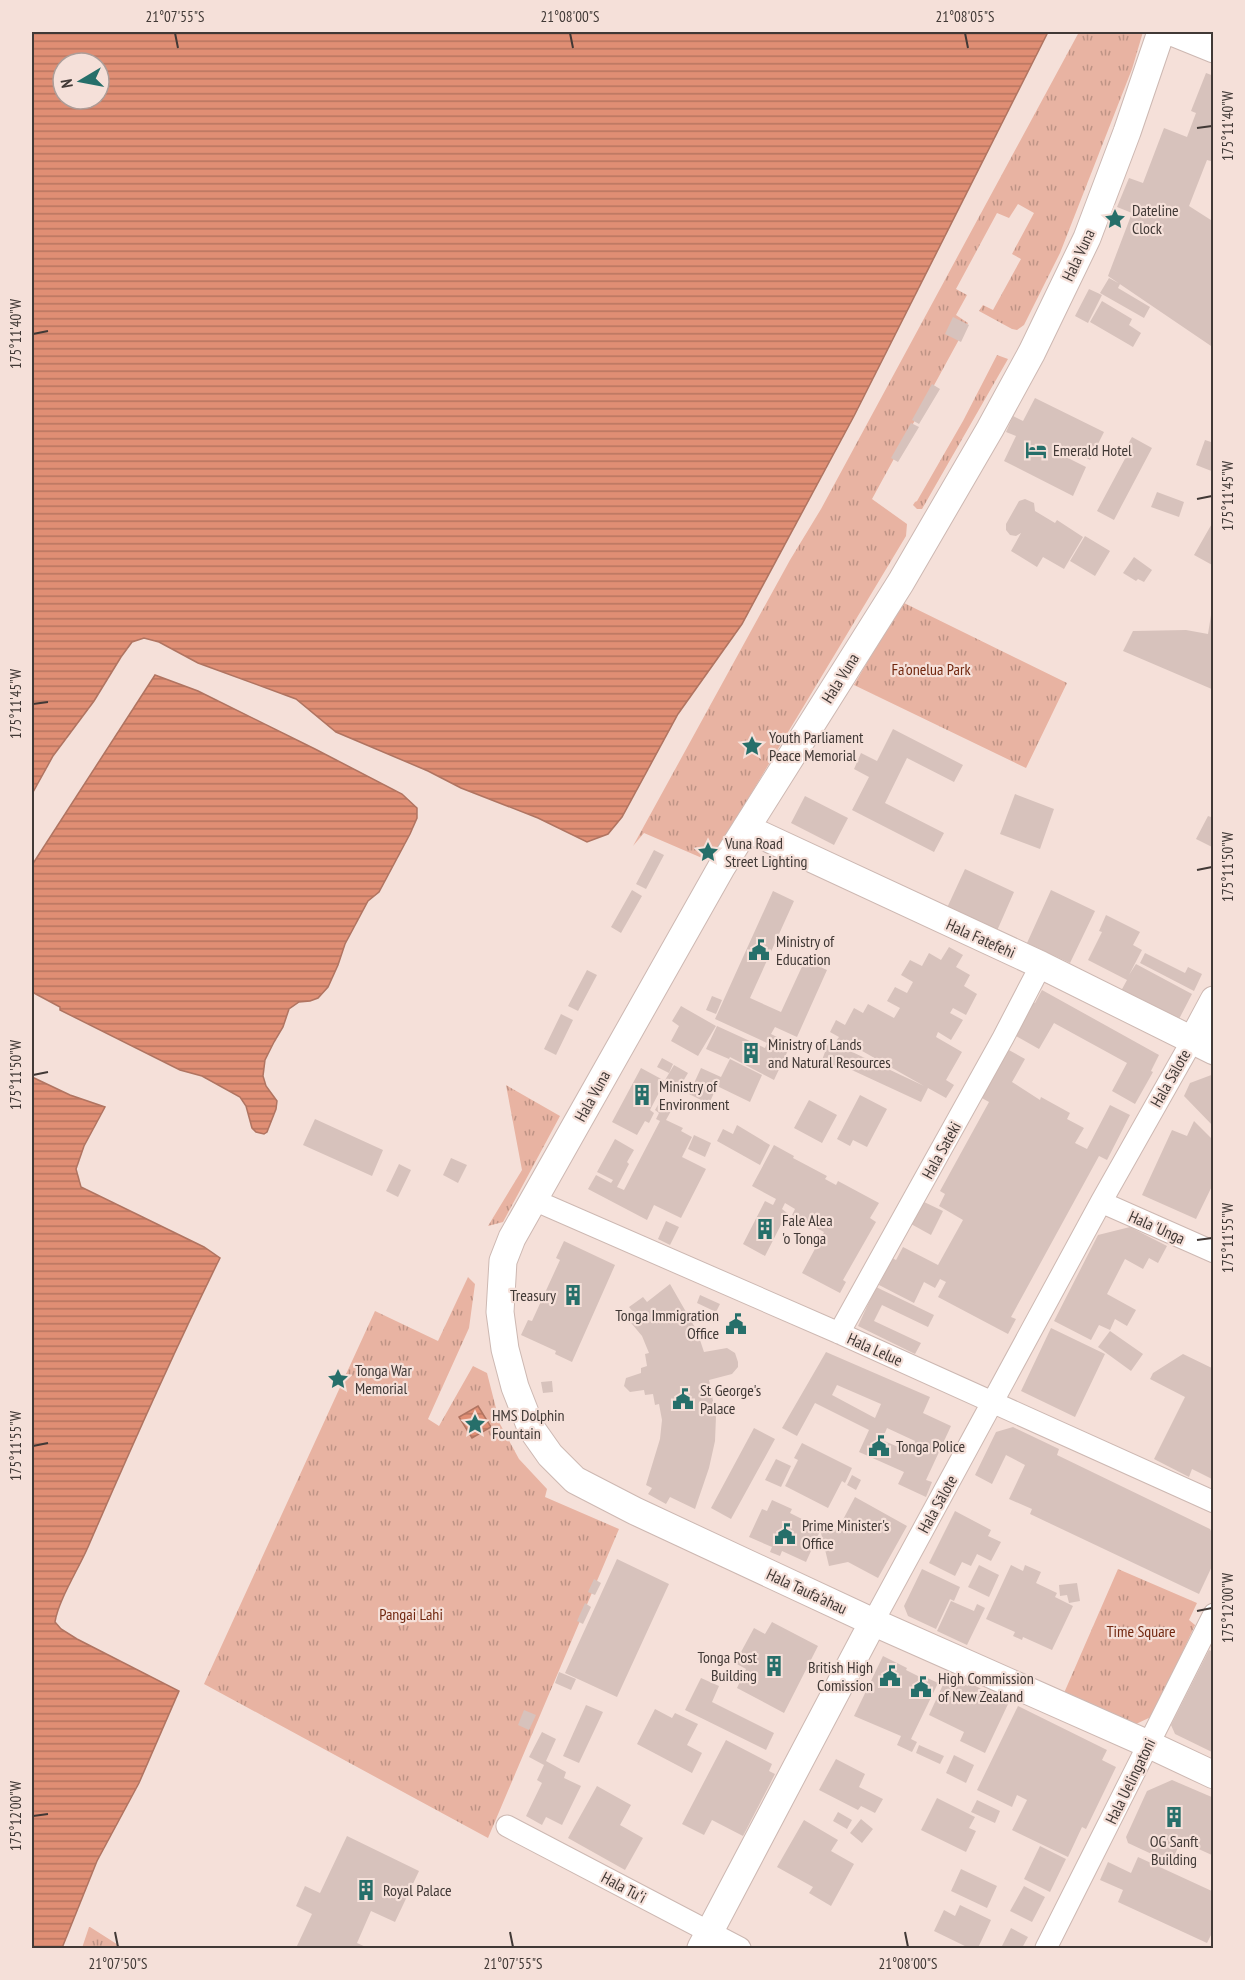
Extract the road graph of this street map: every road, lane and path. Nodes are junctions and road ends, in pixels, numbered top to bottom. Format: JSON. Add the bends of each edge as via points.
{"nodes":[{"id":1,"x":1161,"y":32,"type":"edge"},
{"id":2,"x":1172,"y":32,"type":"edge"},
{"id":3,"x":1214,"y":49,"type":"edge"},
{"id":4,"x":746,"y":828,"type":"junction"},
{"id":5,"x":1041,"y":965,"type":"junction"},
{"id":6,"x":1214,"y":1000,"type":"edge"},
{"id":7,"x":1203,"y":1046,"type":"edge"},
{"id":8,"x":534,"y":1200,"type":"junction"},
{"id":9,"x":1101,"y":1202,"type":"junction"},
{"id":10,"x":1214,"y":1252,"type":"edge"},
{"id":11,"x":500,"y":1312,"type":"joint"},
{"id":12,"x":839,"y":1333,"type":"junction"},
{"id":13,"x":993,"y":1403,"type":"junction"},
{"id":14,"x":1214,"y":1502,"type":"edge"},
{"id":15,"x":1214,"y":1614,"type":"edge"},
{"id":16,"x":873,"y":1622,"type":"junction"},
{"id":17,"x":1148,"y":1744,"type":"junction"},
{"id":18,"x":1214,"y":1775,"type":"edge"},
{"id":19,"x":507,"y":1826,"type":"dead end"},
{"id":20,"x":706,"y":1940,"type":"edge"},
{"id":21,"x":740,"y":1948,"type":"edge"},
{"id":22,"x":1046,"y":1948,"type":"edge"}],
"edges":[{"from":1,"to":4,"type":"main road","name":"Hala Vuna","via":[[1087,238],[1032,352],[901,582]]},
{"from":2,"to":3,"type":"main road"},
{"from":4,"to":5,"type":"main road","name":"Hala Fatefehi"},
{"from":4,"to":8,"type":"main road","name":"Hala Vuna"},
{"from":5,"to":7,"type":"main road","name":"Hala Fatefehi"},
{"from":5,"to":12,"type":"street","name":"Hala Sateki"},
{"from":6,"to":7,"type":"main road","name":"Hala Sālote"},
{"from":7,"to":9,"type":"street","name":"Hala Sālote"},
{"from":8,"to":11,"type":"main road","name":"Hala Vuna","via":[[503,1261]]},
{"from":8,"to":12,"type":"street","name":"Hala Lelue"},
{"from":9,"to":10,"type":"street","name":"Hala 'Unga"},
{"from":9,"to":13,"type":"street","name":"Hala Sālote"},
{"from":11,"to":16,"type":"main road","name":"Hala Taufa'ahau","via":[[512,1378],[531,1428],[575,1480]]},
{"from":12,"to":13,"type":"street","name":"Hala Lelue"},
{"from":13,"to":14,"type":"street","name":"Hala Lelue"},
{"from":13,"to":16,"type":"street","name":"Hala Sālote"},
{"from":15,"to":17,"type":"street","name":"Hala Uelingatoni"},
{"from":16,"to":17,"type":"main road","name":"Hala Taufa'ahau"},
{"from":16,"to":20,"type":"main road","name":"Hala Sālote"},
{"from":17,"to":18,"type":"main road","name":"Hala Taufa'ahau"},
{"from":17,"to":22,"type":"street","name":"Hala Uelingatoni"},
{"from":19,"to":20,"type":"street","name":"Hala Tuʻi"},
{"from":20,"to":21,"type":"street","name":"Hala Tuʻi"}]}
